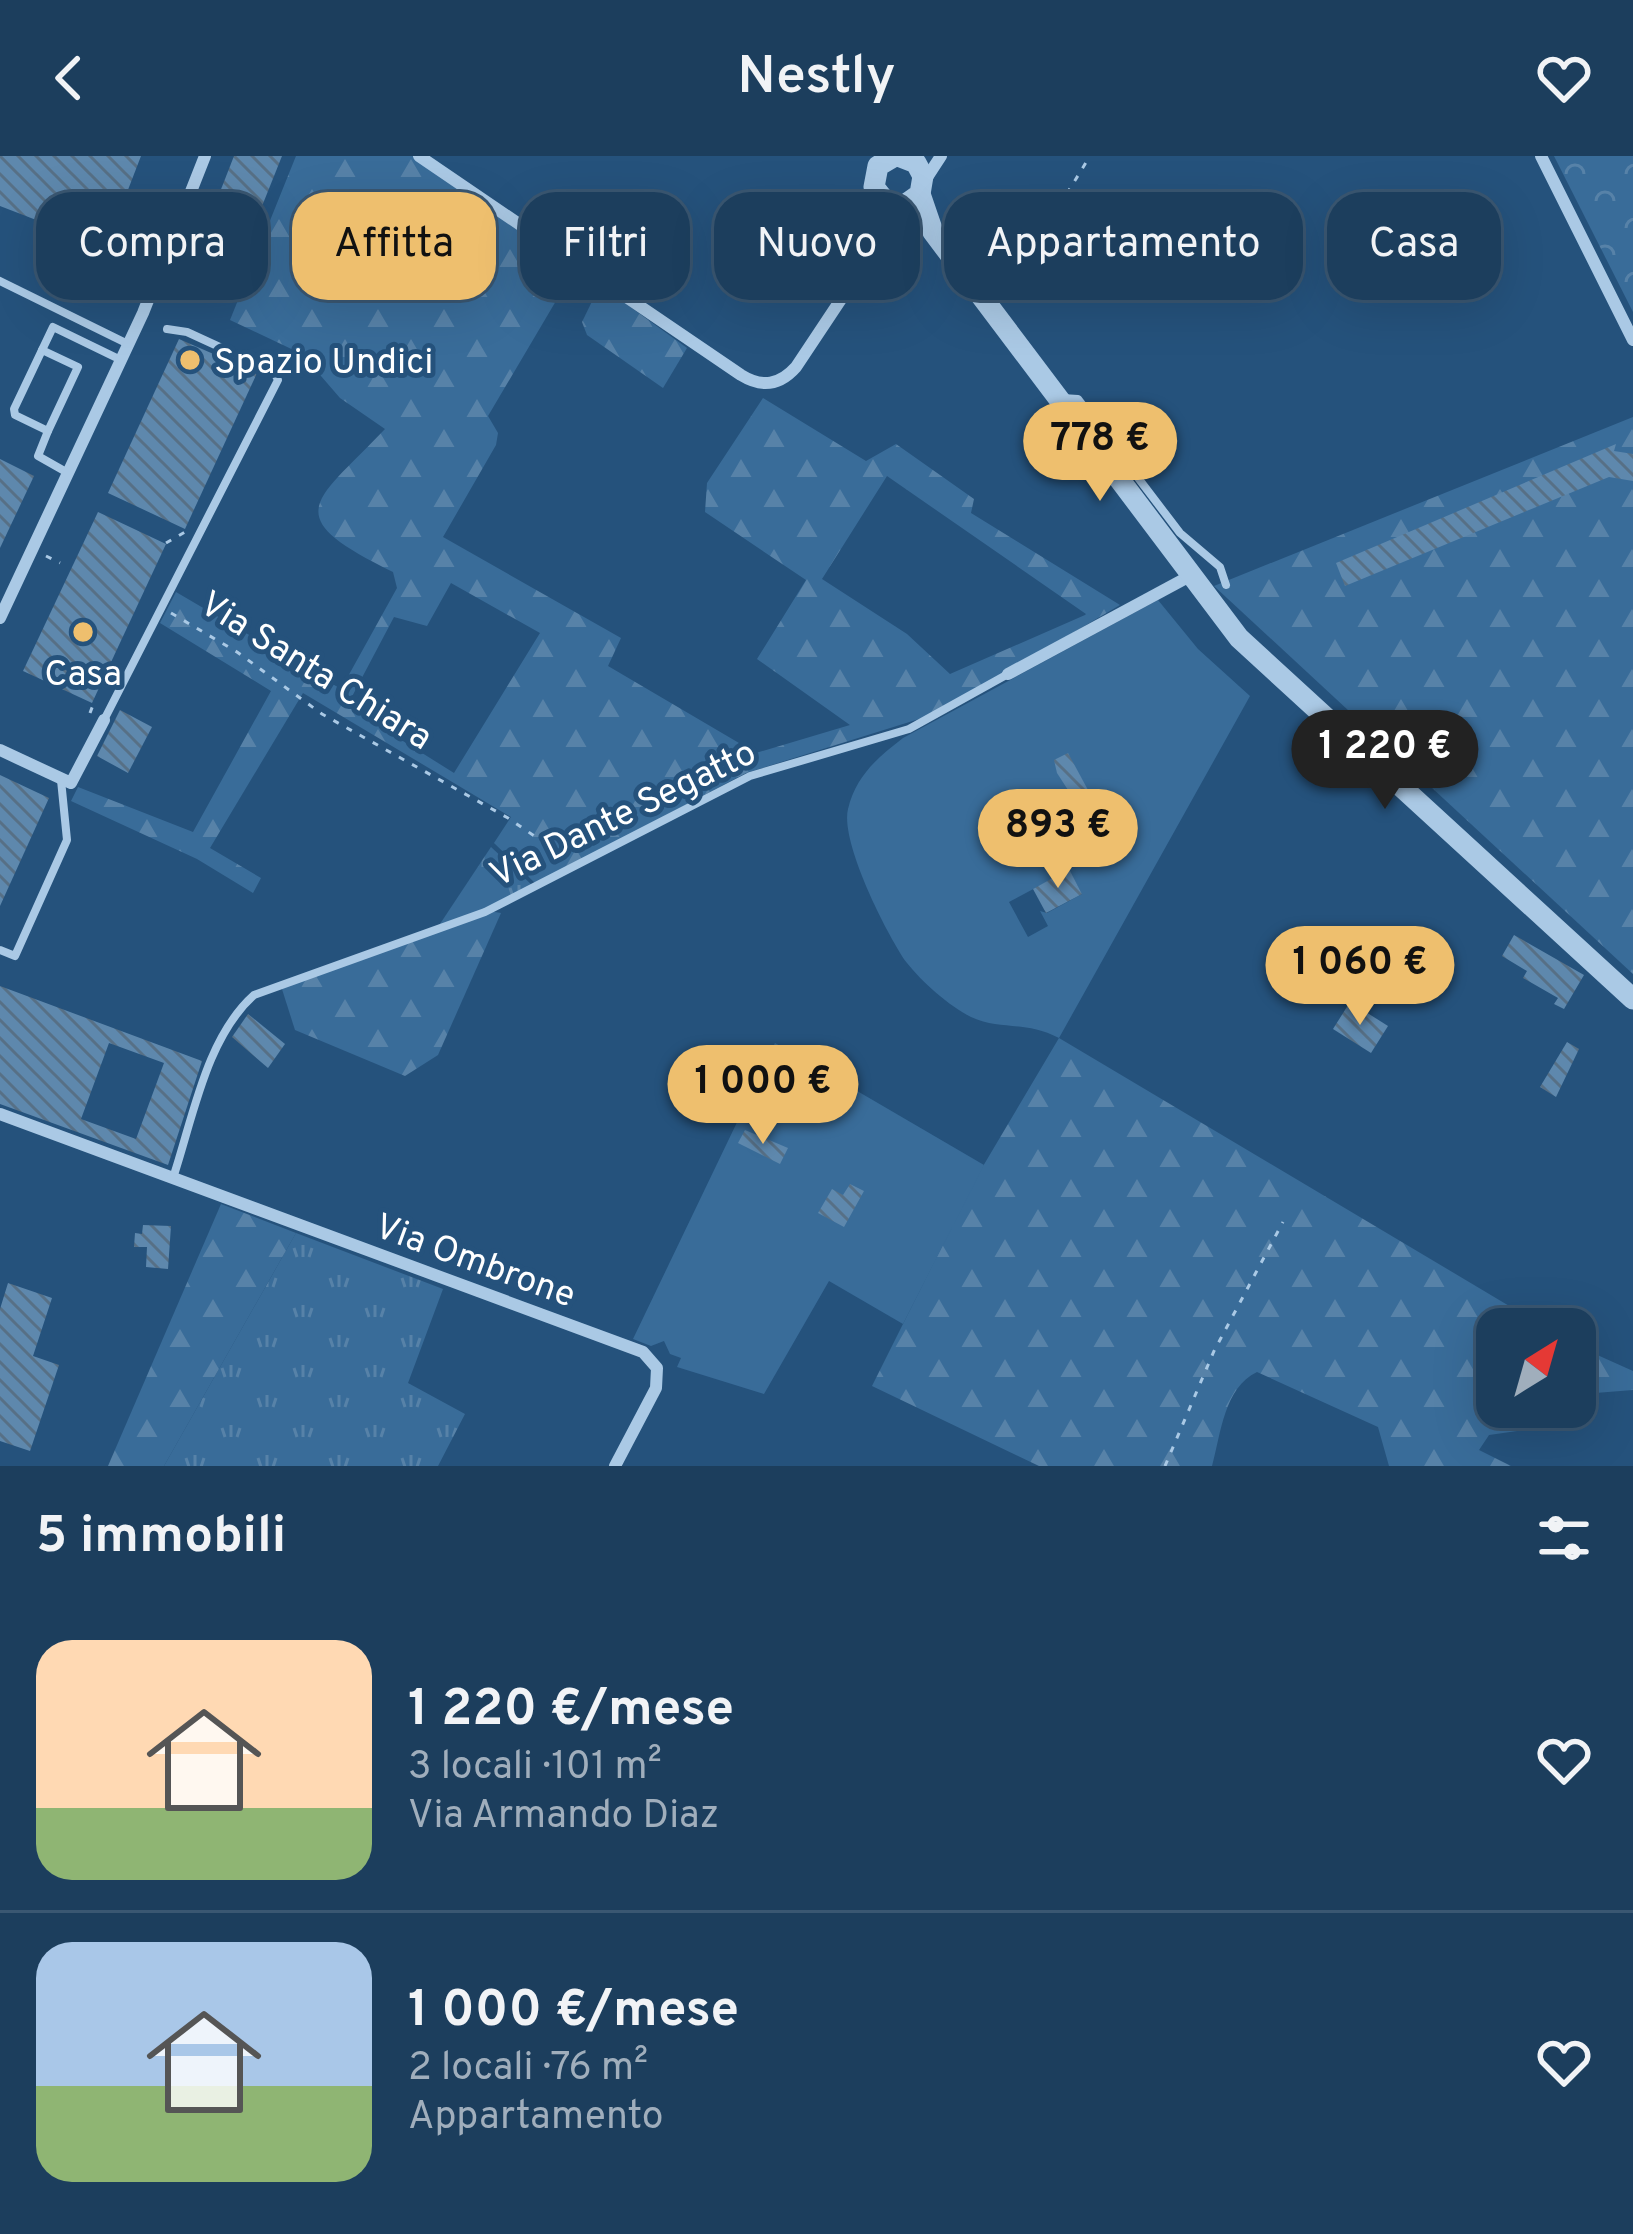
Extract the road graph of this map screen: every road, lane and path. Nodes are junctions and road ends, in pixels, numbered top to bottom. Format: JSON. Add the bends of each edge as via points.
{"nodes":[{"id":1,"x":206,"y":156,"type":"edge"},
{"id":2,"x":419,"y":156,"type":"edge"},
{"id":3,"x":900,"y":156,"type":"edge"},
{"id":4,"x":941,"y":156,"type":"edge"},
{"id":5,"x":1090,"y":156,"type":"edge"},
{"id":6,"x":1541,"y":156,"type":"edge"},
{"id":7,"x":873,"y":170,"type":"edge"},
{"id":8,"x":915,"y":192,"type":"edge"},
{"id":9,"x":916,"y":192,"type":"edge"},
{"id":10,"x":1068,"y":192,"type":"edge"},
{"id":11,"x":920,"y":205,"type":"edge"},
{"id":12,"x":0,"y":281,"type":"edge"},
{"id":13,"x":839,"y":300,"type":"edge"},
{"id":14,"x":166,"y":329,"type":"dead end"},
{"id":15,"x":1633,"y":340,"type":"edge"},
{"id":16,"x":128,"y":344,"type":"junction"},
{"id":17,"x":43,"y":350,"type":"junction"},
{"id":18,"x":121,"y":360,"type":"junction"},
{"id":19,"x":1056,"y":397,"type":"junction"},
{"id":20,"x":47,"y":431,"type":"junction"},
{"id":21,"x":68,"y":473,"type":"junction"},
{"id":22,"x":185,"y":531,"type":"dead end"},
{"id":23,"x":166,"y":542,"type":"dead end"},
{"id":24,"x":46,"y":556,"type":"dead end"},
{"id":25,"x":60,"y":563,"type":"dead end"},
{"id":26,"x":1190,"y":576,"type":"junction"},
{"id":27,"x":1226,"y":585,"type":"dead end"},
{"id":28,"x":159,"y":606,"type":"junction"},
{"id":29,"x":0,"y":618,"type":"edge"},
{"id":30,"x":1008,"y":674,"type":"joint"},
{"id":31,"x":93,"y":705,"type":"dead end"},
{"id":32,"x":89,"y":713,"type":"dead end"},
{"id":33,"x":104,"y":720,"type":"joint"},
{"id":34,"x":0,"y":750,"type":"edge"},
{"id":35,"x":61,"y":778,"type":"junction"},
{"id":36,"x":556,"y":851,"type":"dead end"},
{"id":37,"x":0,"y":950,"type":"edge"},
{"id":38,"x":1633,"y":999,"type":"edge"},
{"id":39,"x":0,"y":1114,"type":"edge"},
{"id":40,"x":170,"y":1178,"type":"junction"},
{"id":41,"x":1282,"y":1222,"type":"dead end"},
{"id":42,"x":615,"y":1466,"type":"edge"},
{"id":43,"x":1165,"y":1466,"type":"edge"}],
"edges":[{"from":1,"to":16,"type":"street"},
{"from":2,"to":13,"type":"street","via":[[752,381],[777,382],[793,371]]},
{"from":3,"to":7,"type":"street"},
{"from":3,"to":8,"type":"street","via":[[916,163]]},
{"from":4,"to":9,"type":"street"},
{"from":5,"to":10,"type":"path"},
{"from":6,"to":15,"type":"street"},
{"from":11,"to":19,"type":"street"},
{"from":12,"to":16,"type":"lane"},
{"from":14,"to":28,"type":"lane","via":[[278,380]]},
{"from":16,"to":18,"type":"street"},
{"from":17,"to":18,"type":"lane","via":[[53,327]]},
{"from":17,"to":20,"type":"lane","via":[[14,413]]},
{"from":17,"to":20,"type":"lane","via":[[77,368]]},
{"from":18,"to":21,"type":"street"},
{"from":19,"to":26,"type":"street"},
{"from":19,"to":27,"type":"lane","via":[[1078,399],[1180,533],[1220,567]]},
{"from":20,"to":21,"type":"lane","via":[[38,455]]},
{"from":21,"to":29,"type":"street"},
{"from":22,"to":23,"type":"path"},
{"from":24,"to":25,"type":"path"},
{"from":26,"to":30,"type":"street","name":"Via Dante Segatto"},
{"from":26,"to":38,"type":"street","via":[[1257,658]]},
{"from":28,"to":33,"type":"lane","name":"Via Santa Chiara"},
{"from":28,"to":36,"type":"path","name":"Via Santa Chiara","via":[[322,714]]},
{"from":30,"to":40,"type":"lane","name":"Via Dante Segatto","via":[[908,729],[750,776],[485,912],[254,995],[218,1044]]},
{"from":31,"to":32,"type":"path"},
{"from":33,"to":35,"type":"street","name":"Via Santa Chiara","via":[[71,783]]},
{"from":34,"to":35,"type":"street"},
{"from":35,"to":37,"type":"lane","via":[[67,840],[15,956]]},
{"from":39,"to":40,"type":"street"},
{"from":40,"to":42,"type":"street","name":"Via Ombrone","via":[[643,1352],[657,1368],[656,1388]]},
{"from":41,"to":43,"type":"path"}]}
